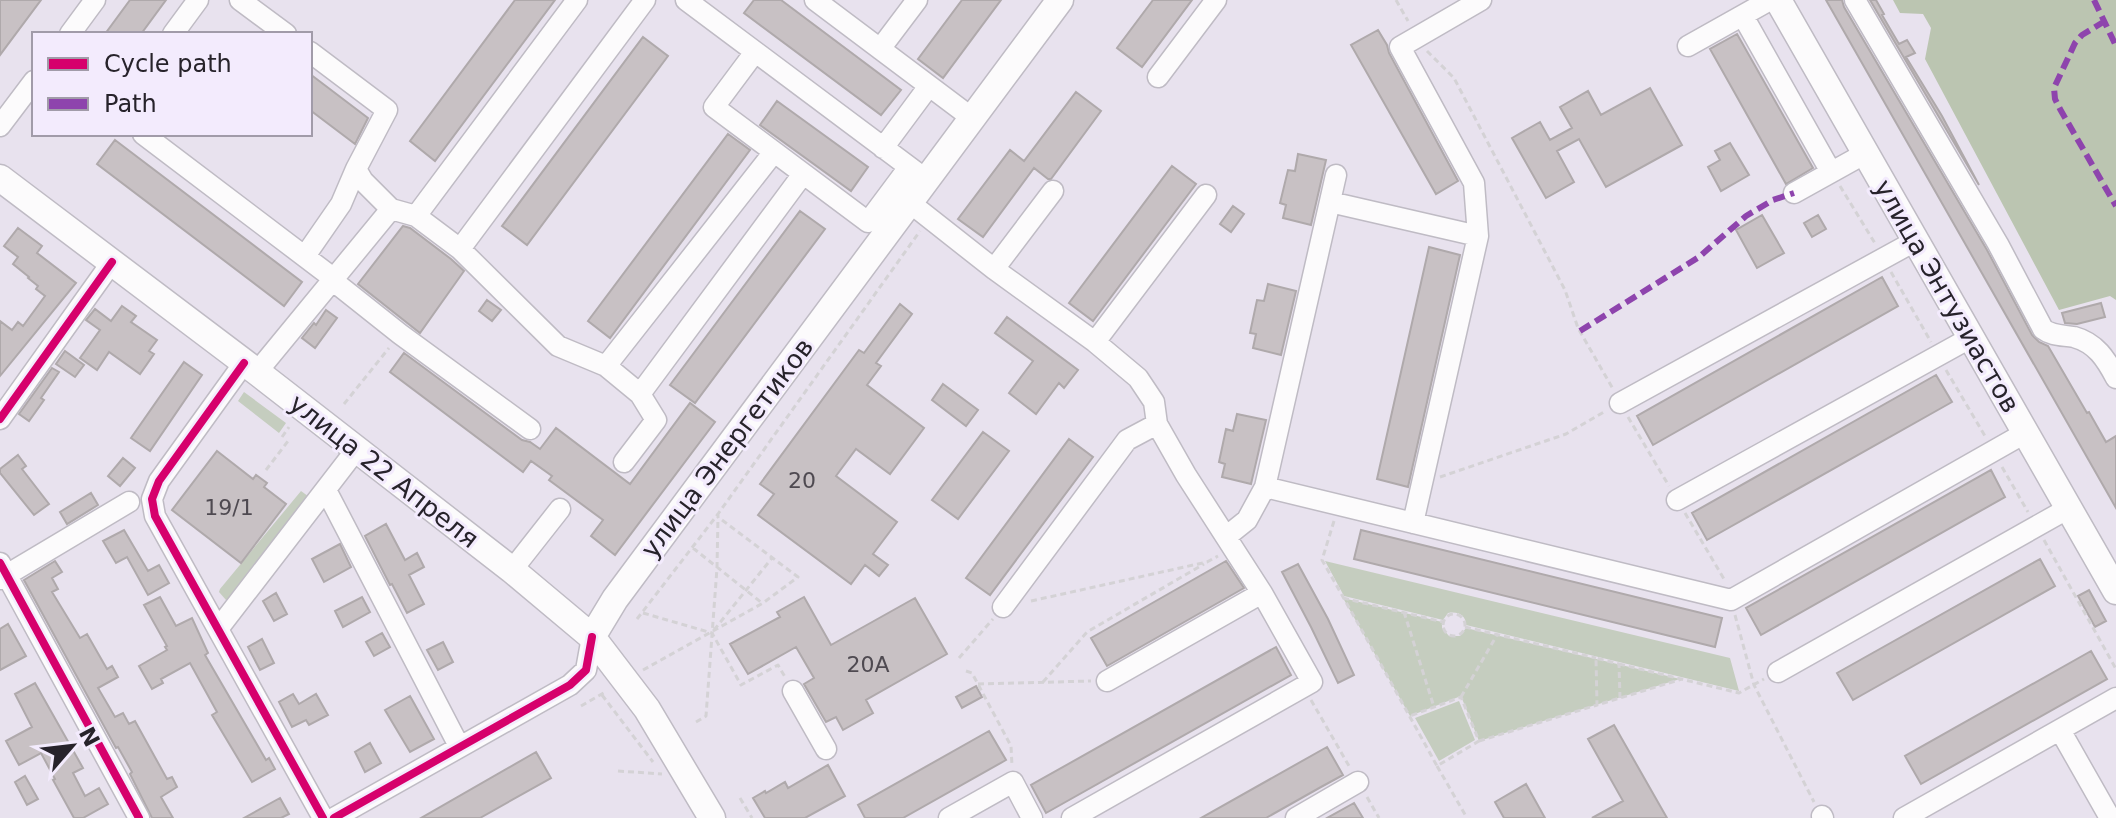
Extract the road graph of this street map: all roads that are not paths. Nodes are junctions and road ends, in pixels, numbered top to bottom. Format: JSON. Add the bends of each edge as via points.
{"nodes":[{"id":1,"x":95,"y":0,"type":"edge"},
{"id":2,"x":198,"y":0,"type":"edge"},
{"id":3,"x":240,"y":0,"type":"edge"},
{"id":4,"x":577,"y":0,"type":"edge"},
{"id":5,"x":645,"y":0,"type":"edge"},
{"id":6,"x":686,"y":0,"type":"edge"},
{"id":7,"x":815,"y":0,"type":"edge"},
{"id":8,"x":917,"y":0,"type":"edge"},
{"id":9,"x":1060,"y":0,"type":"edge"},
{"id":10,"x":1216,"y":0,"type":"edge"},
{"id":11,"x":1481,"y":0,"type":"edge"},
{"id":12,"x":1770,"y":0,"type":"edge"},
{"id":13,"x":1778,"y":0,"type":"edge"},
{"id":14,"x":1855,"y":0,"type":"edge"},
{"id":15,"x":1743,"y":16,"type":"junction"},
{"id":16,"x":71,"y":32,"type":"edge"},
{"id":17,"x":174,"y":32,"type":"edge"},
{"id":18,"x":283,"y":32,"type":"edge"},
{"id":19,"x":1688,"y":46,"type":"dead end"},
{"id":20,"x":880,"y":49,"type":"junction"},
{"id":21,"x":755,"y":52,"type":"junction"},
{"id":22,"x":312,"y":54,"type":"edge"},
{"id":23,"x":1158,"y":77,"type":"dead end"},
{"id":24,"x":32,"y":84,"type":"edge"},
{"id":25,"x":929,"y":86,"type":"junction"},
{"id":26,"x":972,"y":118,"type":"junction"},
{"id":27,"x":0,"y":126,"type":"edge"},
{"id":28,"x":146,"y":136,"type":"edge"},
{"id":29,"x":883,"y":148,"type":"junction"},
{"id":30,"x":774,"y":152,"type":"junction"},
{"id":31,"x":1866,"y":153,"type":"junction"},
{"id":32,"x":356,"y":169,"type":"junction"},
{"id":33,"x":1831,"y":172,"type":"junction"},
{"id":34,"x":918,"y":173,"type":"junction"},
{"id":35,"x":803,"y":174,"type":"junction"},
{"id":36,"x":1336,"y":175,"type":"dead end"},
{"id":37,"x":0,"y":178,"type":"edge"},
{"id":38,"x":1053,"y":191,"type":"dead end"},
{"id":39,"x":1794,"y":193,"type":"dead end"},
{"id":40,"x":1206,"y":195,"type":"dead end"},
{"id":41,"x":1330,"y":202,"type":"junction"},
{"id":42,"x":391,"y":209,"type":"junction"},
{"id":43,"x":919,"y":210,"type":"junction"},
{"id":44,"x":416,"y":216,"type":"junction"},
{"id":45,"x":1478,"y":236,"type":"junction"},
{"id":46,"x":1915,"y":241,"type":"junction"},
{"id":47,"x":460,"y":249,"type":"junction"},
{"id":48,"x":305,"y":256,"type":"junction"},
{"id":49,"x":112,"y":262,"type":"junction"},
{"id":50,"x":994,"y":269,"type":"junction"},
{"id":51,"x":332,"y":279,"type":"junction"},
{"id":52,"x":1970,"y":338,"type":"junction"},
{"id":53,"x":1095,"y":342,"type":"junction"},
{"id":54,"x":606,"y":366,"type":"junction"},
{"id":55,"x":251,"y":367,"type":"junction"},
{"id":56,"x":2116,"y":378,"type":"edge"},
{"id":57,"x":640,"y":394,"type":"junction"},
{"id":58,"x":1620,"y":403,"type":"road end"},
{"id":59,"x":0,"y":419,"type":"edge"},
{"id":60,"x":1157,"y":424,"type":"junction"},
{"id":61,"x":530,"y":429,"type":"dead end"},
{"id":62,"x":2025,"y":433,"type":"junction"},
{"id":63,"x":356,"y":450,"type":"junction"},
{"id":64,"x":624,"y":462,"type":"dead end"},
{"id":65,"x":1265,"y":487,"type":"junction"},
{"id":66,"x":326,"y":490,"type":"junction"},
{"id":67,"x":1677,"y":500,"type":"road end"},
{"id":68,"x":129,"y":502,"type":"dead end"},
{"id":69,"x":2069,"y":508,"type":"junction"},
{"id":70,"x":560,"y":509,"type":"dead end"},
{"id":71,"x":1413,"y":523,"type":"junction"},
{"id":72,"x":1230,"y":542,"type":"junction"},
{"id":73,"x":512,"y":570,"type":"junction"},
{"id":74,"x":2,"y":573,"type":"edge"},
{"id":75,"x":2116,"y":591,"type":"edge"},
{"id":76,"x":1262,"y":593,"type":"junction"},
{"id":77,"x":1003,"y":607,"type":"road end"},
{"id":78,"x":218,"y":629,"type":"junction"},
{"id":79,"x":592,"y":637,"type":"junction"},
{"id":80,"x":1778,"y":672,"type":"road end"},
{"id":81,"x":1107,"y":681,"type":"road end"},
{"id":82,"x":793,"y":691,"type":"road end"},
{"id":83,"x":2116,"y":698,"type":"edge"},
{"id":84,"x":2060,"y":730,"type":"junction"},
{"id":85,"x":459,"y":746,"type":"junction"},
{"id":86,"x":826,"y":749,"type":"dead end"},
{"id":87,"x":1358,"y":782,"type":"road end"},
{"id":88,"x":139,"y":818,"type":"edge"},
{"id":89,"x":323,"y":818,"type":"edge"},
{"id":90,"x":334,"y":818,"type":"edge"},
{"id":91,"x":712,"y":818,"type":"edge"},
{"id":92,"x":949,"y":818,"type":"edge"},
{"id":93,"x":1032,"y":818,"type":"edge"},
{"id":94,"x":1072,"y":818,"type":"edge"},
{"id":95,"x":1296,"y":818,"type":"edge"},
{"id":96,"x":1904,"y":818,"type":"edge"},
{"id":97,"x":2110,"y":818,"type":"edge"}],
"edges":[{"from":1,"to":16,"type":"street"},
{"from":2,"to":17,"type":"street"},
{"from":3,"to":18,"type":"street"},
{"from":4,"to":44,"type":"street"},
{"from":5,"to":47,"type":"street"},
{"from":6,"to":21,"type":"street"},
{"from":7,"to":20,"type":"street"},
{"from":8,"to":20,"type":"street"},
{"from":9,"to":26,"type":"main road","name":"улица Энергетиков"},
{"from":10,"to":23,"type":"street"},
{"from":11,"to":45,"type":"street","via":[[1400,47],[1474,183]]},
{"from":12,"to":15,"type":"street"},
{"from":13,"to":31,"type":"main road","name":"улица Энтузиастов"},
{"from":14,"to":56,"type":"street","via":[[2043,329],[2088,343],[2102,353]]},
{"from":15,"to":19,"type":"street"},
{"from":15,"to":33,"type":"street"},
{"from":20,"to":25,"type":"street"},
{"from":21,"to":29,"type":"street"},
{"from":21,"to":30,"type":"street","via":[[714,107]]},
{"from":22,"to":32,"type":"street","via":[[387,110]]},
{"from":24,"to":27,"type":"street"},
{"from":25,"to":26,"type":"street"},
{"from":25,"to":29,"type":"street"},
{"from":26,"to":34,"type":"main road","name":"улица Энергетиков"},
{"from":28,"to":48,"type":"street"},
{"from":29,"to":34,"type":"street"},
{"from":30,"to":35,"type":"street"},
{"from":30,"to":54,"type":"street"},
{"from":31,"to":33,"type":"street"},
{"from":31,"to":46,"type":"main road","name":"улица Энтузиастов"},
{"from":32,"to":42,"type":"street"},
{"from":32,"to":48,"type":"street","via":[[341,204]]},
{"from":33,"to":39,"type":"street"},
{"from":34,"to":35,"type":"street","via":[[868,222]]},
{"from":34,"to":43,"type":"main road","name":"улица Энергетиков"},
{"from":35,"to":57,"type":"street"},
{"from":36,"to":41,"type":"street"},
{"from":37,"to":49,"type":"main road","name":"улица 22 Апреля"},
{"from":38,"to":50,"type":"street"},
{"from":40,"to":53,"type":"street"},
{"from":41,"to":45,"type":"street"},
{"from":41,"to":65,"type":"street"},
{"from":42,"to":44,"type":"street"},
{"from":42,"to":51,"type":"street"},
{"from":43,"to":50,"type":"street"},
{"from":43,"to":79,"type":"main road","name":"улица Энергетиков","via":[[615,599]]},
{"from":44,"to":47,"type":"street"},
{"from":45,"to":71,"type":"street"},
{"from":46,"to":52,"type":"main road","name":"улица Энтузиастов"},
{"from":46,"to":58,"type":"street"},
{"from":47,"to":54,"type":"street","via":[[558,346]]},
{"from":48,"to":51,"type":"street"},
{"from":49,"to":55,"type":"main road","name":"улица 22 Апреля"},
{"from":49,"to":59,"type":"street"},
{"from":50,"to":53,"type":"street"},
{"from":51,"to":55,"type":"street"},
{"from":51,"to":61,"type":"street"},
{"from":52,"to":62,"type":"main road","name":"улица Энтузиастов"},
{"from":52,"to":67,"type":"street"},
{"from":53,"to":60,"type":"street","via":[[1138,378],[1154,402]]},
{"from":54,"to":57,"type":"street"},
{"from":55,"to":63,"type":"main road","name":"улица 22 Апреля"},
{"from":55,"to":78,"type":"street","via":[[159,481],[152,499],[155,516]]},
{"from":57,"to":64,"type":"street","via":[[656,420]]},
{"from":60,"to":72,"type":"street"},
{"from":60,"to":77,"type":"street","via":[[1127,440]]},
{"from":62,"to":69,"type":"main road","name":"улица Энтузиастов"},
{"from":62,"to":71,"type":"street","via":[[1733,598]]},
{"from":63,"to":66,"type":"street"},
{"from":63,"to":73,"type":"main road","name":"улица 22 Апреля"},
{"from":65,"to":71,"type":"street"},
{"from":65,"to":72,"type":"street"},
{"from":66,"to":78,"type":"street"},
{"from":66,"to":85,"type":"street"},
{"from":68,"to":74,"type":"street"},
{"from":69,"to":75,"type":"main road","name":"улица Энтузиастов"},
{"from":69,"to":80,"type":"street"},
{"from":70,"to":73,"type":"street"},
{"from":72,"to":76,"type":"street"},
{"from":73,"to":79,"type":"main road","name":"улица 22 Апреля"},
{"from":74,"to":88,"type":"street"},
{"from":76,"to":81,"type":"street"},
{"from":76,"to":94,"type":"street","via":[[1312,682]]},
{"from":78,"to":89,"type":"street"},
{"from":79,"to":85,"type":"street","name":"улица Энергетиков","via":[[586,670],[570,685]]},
{"from":79,"to":91,"type":"main road","name":"улица 22 Апреля","via":[[647,709]]},
{"from":82,"to":86,"type":"street"},
{"from":83,"to":84,"type":"street"},
{"from":84,"to":96,"type":"street"},
{"from":84,"to":97,"type":"street"},
{"from":85,"to":90,"type":"street","name":"улица Энергетиков"},
{"from":87,"to":95,"type":"street"},
{"from":92,"to":93,"type":"street","via":[[1013,782]]}]}
